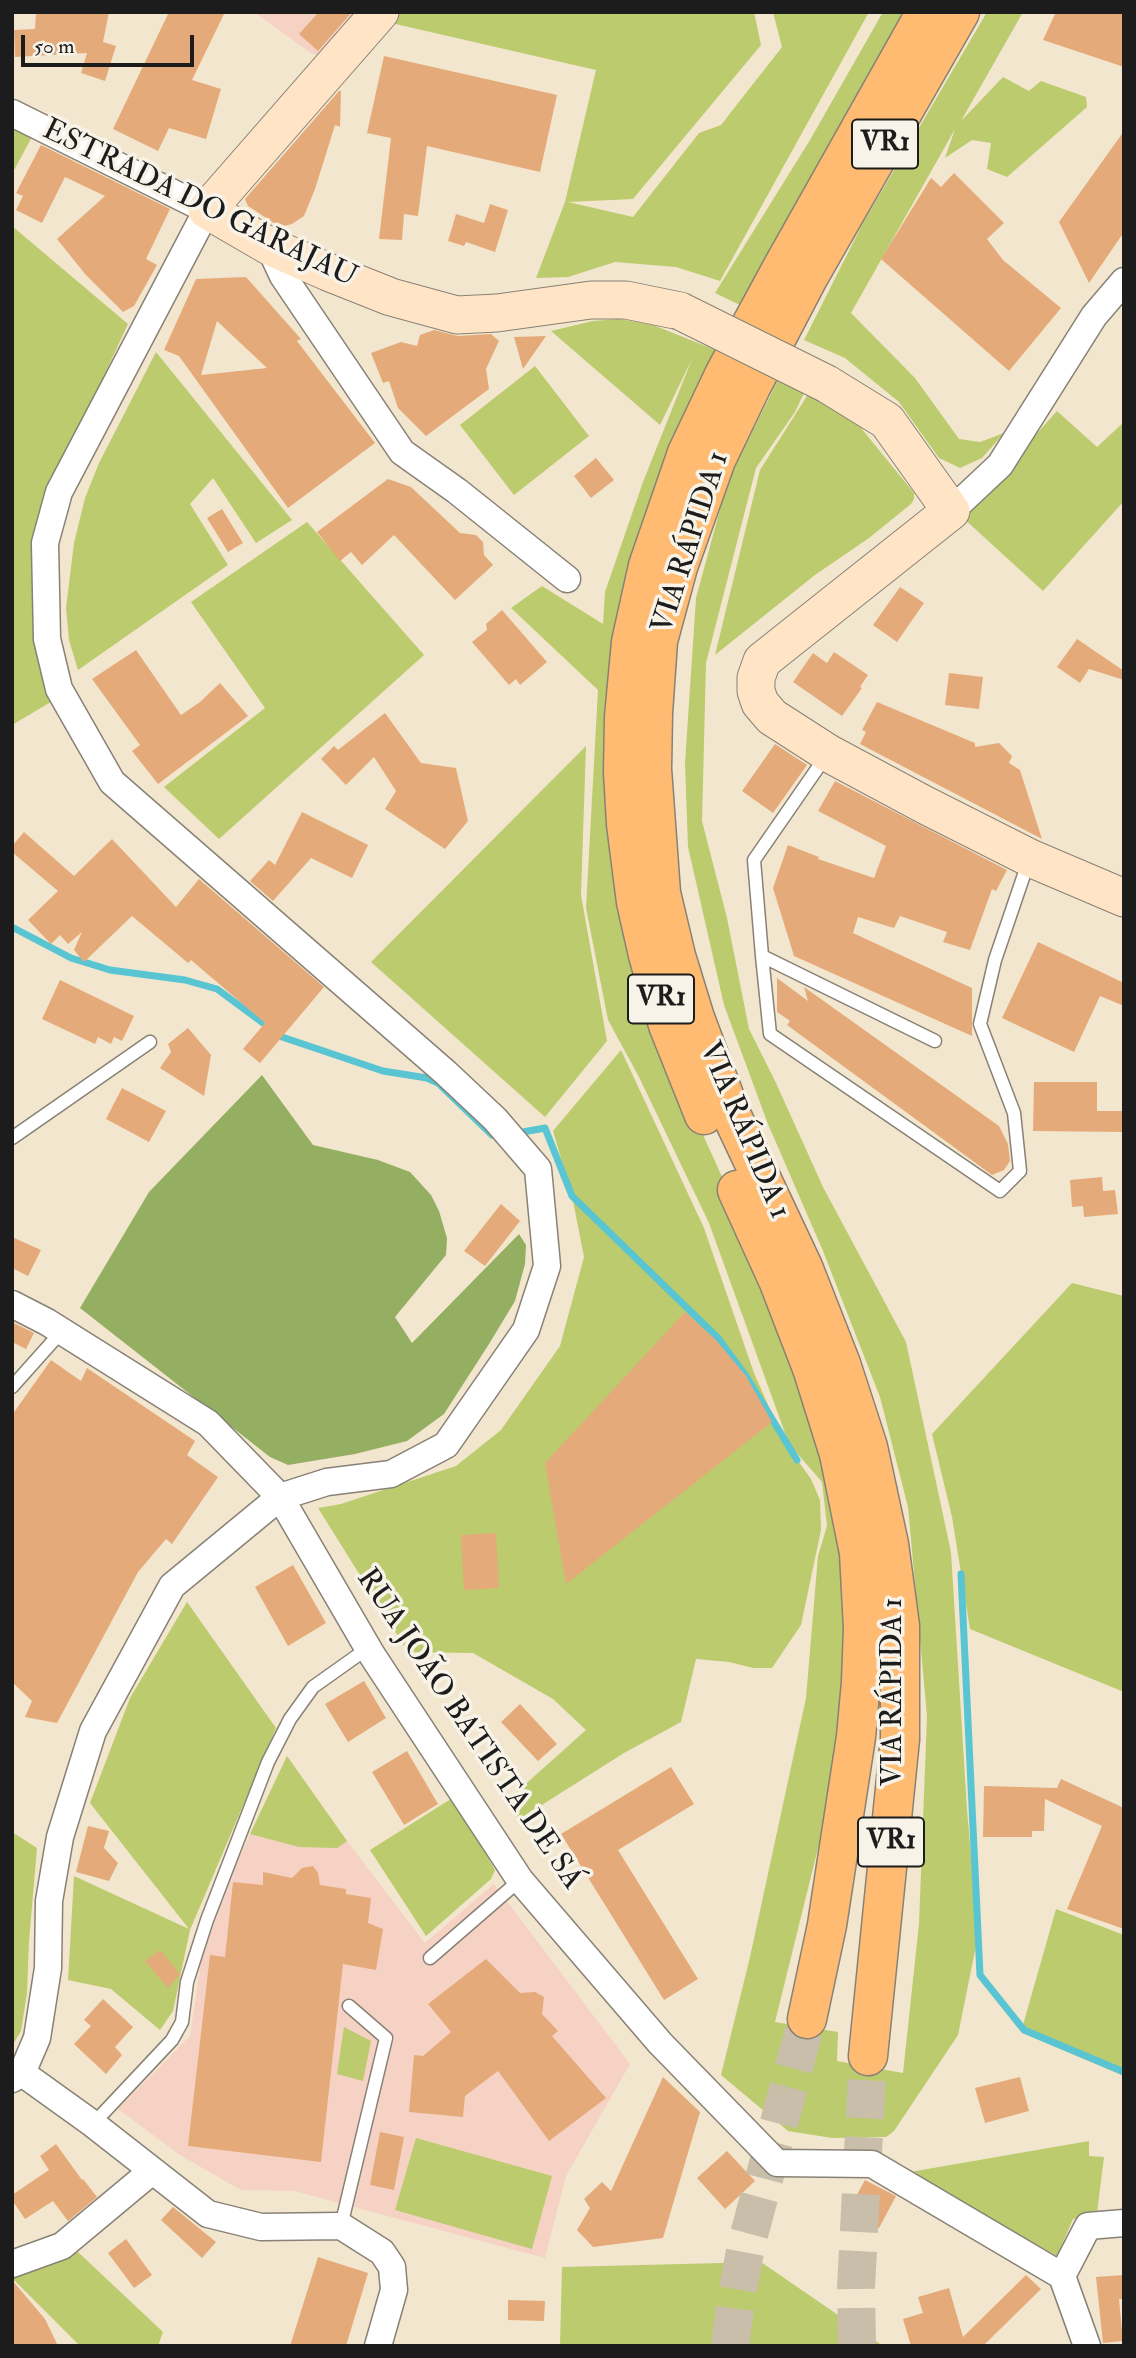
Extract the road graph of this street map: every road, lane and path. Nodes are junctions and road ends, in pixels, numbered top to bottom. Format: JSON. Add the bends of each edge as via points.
{"nodes":[{"id":1,"x":380,"y":12,"type":"edge"},
{"id":2,"x":926,"y":12,"type":"edge"},
{"id":3,"x":960,"y":12,"type":"edge"},
{"id":4,"x":12,"y":113,"type":"edge"},
{"id":5,"x":207,"y":210,"type":"junction"},
{"id":6,"x":269,"y":246,"type":"junction"},
{"id":7,"x":1124,"y":281,"type":"edge"},
{"id":8,"x":951,"y":511,"type":"junction"},
{"id":9,"x":568,"y":579,"type":"dead end"},
{"id":10,"x":828,"y":752,"type":"junction"},
{"id":11,"x":1030,"y":858,"type":"junction"},
{"id":12,"x":1124,"y":898,"type":"edge"},
{"id":13,"x":762,"y":956,"type":"junction"},
{"id":14,"x":935,"y":1041,"type":"dead end"},
{"id":15,"x":150,"y":1042,"type":"dead end"},
{"id":16,"x":12,"y":1138,"type":"edge"},
{"id":17,"x":12,"y":1304,"type":"edge"},
{"id":18,"x":62,"y":1331,"type":"junction"},
{"id":19,"x":12,"y":1387,"type":"edge"},
{"id":20,"x":280,"y":1497,"type":"junction"},
{"id":21,"x":369,"y":1648,"type":"junction"},
{"id":22,"x":520,"y":1880,"type":"junction"},
{"id":23,"x":430,"y":1958,"type":"dead end"},
{"id":24,"x":349,"y":2006,"type":"dead end"},
{"id":25,"x":807,"y":2019,"type":"tunnel mouth"},
{"id":26,"x":868,"y":2056,"type":"tunnel mouth"},
{"id":27,"x":17,"y":2076,"type":"edge"},
{"id":28,"x":93,"y":2124,"type":"junction"},
{"id":29,"x":152,"y":2171,"type":"junction"},
{"id":30,"x":1124,"y":2223,"type":"edge"},
{"id":31,"x":341,"y":2226,"type":"junction"},
{"id":32,"x":12,"y":2264,"type":"edge"},
{"id":33,"x":1062,"y":2276,"type":"junction"},
{"id":34,"x":377,"y":2346,"type":"edge"},
{"id":35,"x":1087,"y":2346,"type":"edge"}],
"edges":[{"from":1,"to":5,"type":"street"},
{"from":2,"to":25,"type":"highway","name":"VIA RÁPIDA 1","number":"VR1","via":[[725,373],[687,453],[648,566],[631,642],[624,717],[626,824],[648,955],[678,1051],[813,1371],[839,1454],[859,1553],[863,1629],[856,1737],[827,1925]]},
{"from":3,"to":26,"type":"highway","name":"VIA RÁPIDA 1","number":"VR1","via":[[809,276],[716,460],[678,567],[658,641],[653,713],[661,893],[676,957],[731,1114],[803,1267],[841,1364],[868,1447],[889,1544],[900,1626],[900,1739]]},
{"from":4,"to":5,"type":"street","name":"ESTRADA DO GARAJAU"},
{"from":5,"to":6,"type":"street","name":"ESTRADA DO GARAJAU"},
{"from":5,"to":20,"type":"street","via":[[59,492],[45,543],[47,639],[59,689],[111,782],[446,1073],[495,1119],[538,1169],[547,1266],[526,1330],[446,1445],[391,1474],[327,1482]]},
{"from":6,"to":8,"type":"street","name":"ESTRADA DO GARAJAU","bridge":true,"via":[[391,297],[457,315],[591,300],[626,300],[680,311],[827,384],[887,421]]},
{"from":6,"to":9,"type":"street","via":[[283,276],[402,452]]},
{"from":7,"to":8,"type":"street","via":[[1094,316],[1000,465]]},
{"from":8,"to":10,"type":"street","via":[[762,661],[756,678],[760,703],[772,718]]},
{"from":10,"to":11,"type":"street"},
{"from":10,"to":13,"type":"lane","via":[[754,859]]},
{"from":11,"to":12,"type":"street"},
{"from":11,"to":13,"type":"lane","via":[[995,960],[980,1024],[1014,1113],[1020,1171],[1000,1191],[770,1034]]},
{"from":13,"to":14,"type":"lane"},
{"from":15,"to":16,"type":"lane"},
{"from":17,"to":18,"type":"street","name":"RUA JOÃO BATISTA DE SÁ"},
{"from":18,"to":19,"type":"lane"},
{"from":18,"to":20,"type":"street","name":"RUA JOÃO BATISTA DE SÁ","via":[[208,1423]]},
{"from":20,"to":21,"type":"street","name":"RUA JOÃO BATISTA DE SÁ"},
{"from":20,"to":27,"type":"street","via":[[172,1586],[93,1731],[60,1837],[49,1901],[48,1968],[37,2038]]},
{"from":21,"to":22,"type":"street","name":"RUA JOÃO BATISTA DE SÁ"},
{"from":21,"to":28,"type":"lane","via":[[313,1687],[290,1719],[268,1762],[207,1920],[187,1982],[183,2022],[172,2040]]},
{"from":22,"to":23,"type":"lane"},
{"from":22,"to":33,"type":"street","name":"RUA JOÃO BATISTA DE SÁ","via":[[660,2043],[777,2163],[872,2164]]},
{"from":24,"to":31,"type":"lane","via":[[386,2038]]},
{"from":27,"to":28,"type":"street"},
{"from":28,"to":29,"type":"street"},
{"from":29,"to":31,"type":"street","via":[[208,2214],[261,2227]]},
{"from":29,"to":32,"type":"street","via":[[62,2246]]},
{"from":30,"to":33,"type":"street","via":[[1088,2226]]},
{"from":31,"to":34,"type":"street","via":[[382,2252],[392,2267],[394,2290]]},
{"from":33,"to":35,"type":"street"}]}
